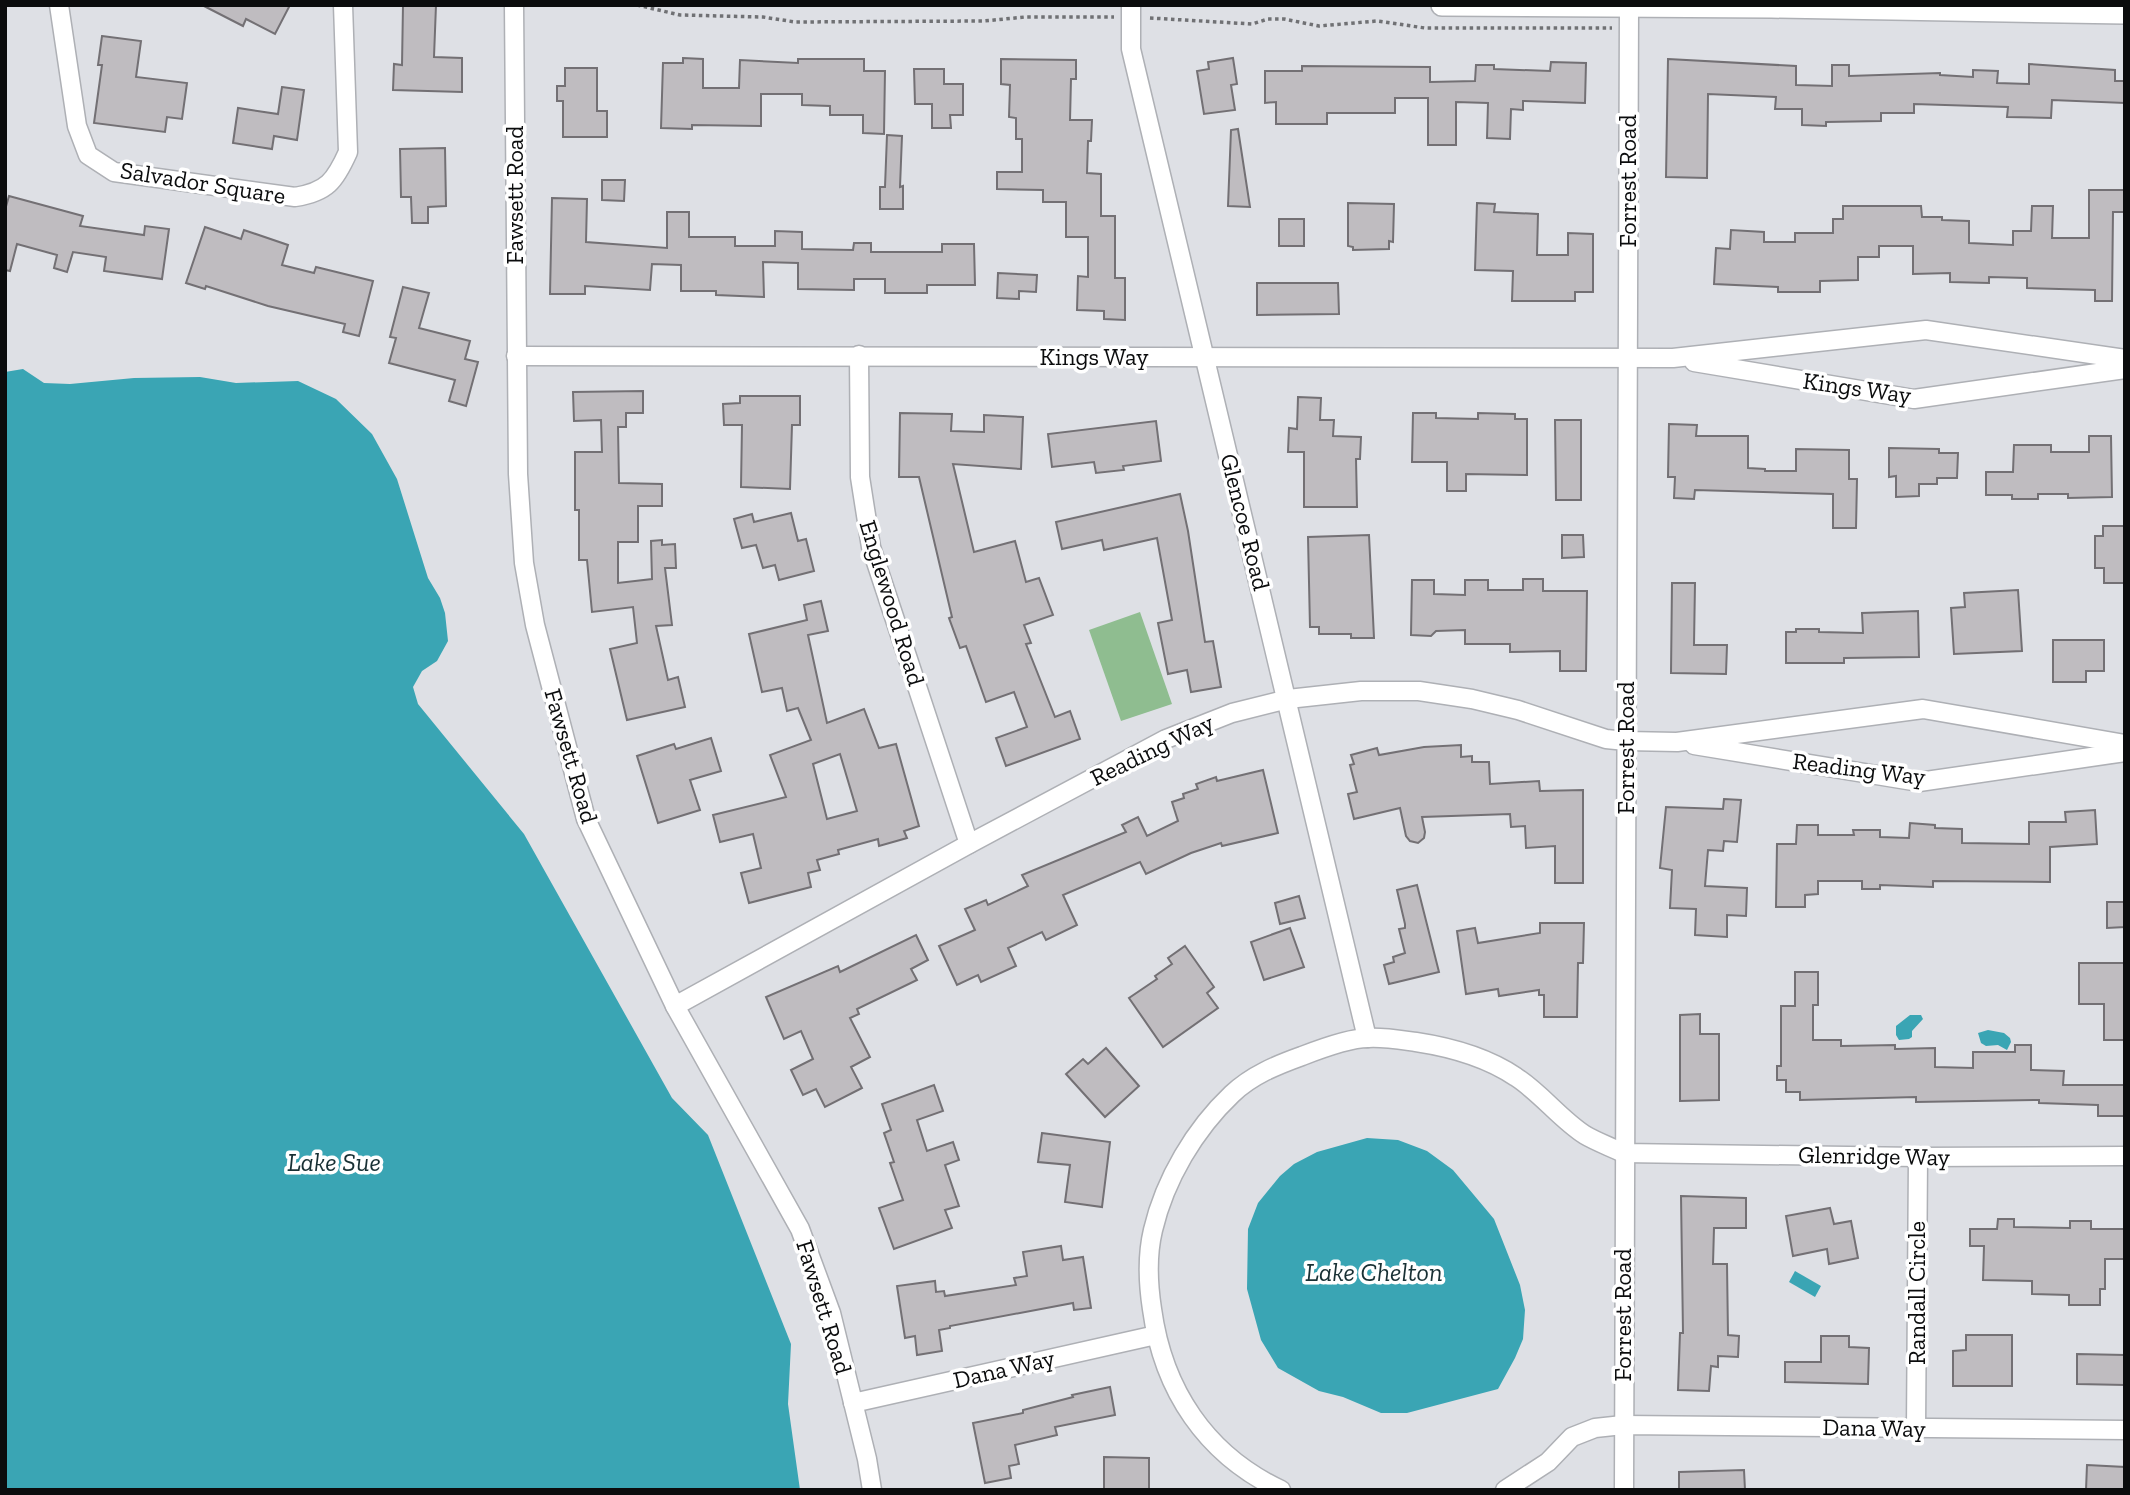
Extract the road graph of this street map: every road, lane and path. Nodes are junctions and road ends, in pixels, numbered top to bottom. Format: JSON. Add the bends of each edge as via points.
{"nodes":[{"id":1,"x":59,"y":5,"type":"edge"},
{"id":2,"x":343,"y":5,"type":"edge"},
{"id":3,"x":514,"y":5,"type":"edge"},
{"id":4,"x":637,"y":5,"type":"edge"},
{"id":5,"x":1442,"y":5,"type":"edge"},
{"id":6,"x":1771,"y":6,"type":"edge"},
{"id":7,"x":2057,"y":8,"type":"edge"},
{"id":8,"x":1131,"y":11,"type":"edge"},
{"id":9,"x":2125,"y":13,"type":"edge"},
{"id":10,"x":1629,"y":17,"type":"edge"},
{"id":11,"x":859,"y":355,"type":"junction"},
{"id":12,"x":516,"y":356,"type":"junction"},
{"id":13,"x":1206,"y":357,"type":"junction"},
{"id":14,"x":1627,"y":358,"type":"junction"},
{"id":15,"x":1673,"y":358,"type":"junction"},
{"id":16,"x":2125,"y":359,"type":"edge"},
{"id":17,"x":2125,"y":369,"type":"edge"},
{"id":18,"x":1288,"y":699,"type":"junction"},
{"id":19,"x":1626,"y":741,"type":"junction"},
{"id":20,"x":1677,"y":742,"type":"junction"},
{"id":21,"x":2125,"y":744,"type":"edge"},
{"id":22,"x":2125,"y":752,"type":"edge"},
{"id":23,"x":969,"y":844,"type":"junction"},
{"id":24,"x":675,"y":1006,"type":"junction"},
{"id":25,"x":1367,"y":1038,"type":"junction"},
{"id":26,"x":1623,"y":1153,"type":"junction"},
{"id":27,"x":2125,"y":1156,"type":"edge"},
{"id":28,"x":1918,"y":1157,"type":"junction"},
{"id":29,"x":1156,"y":1335,"type":"junction"},
{"id":30,"x":853,"y":1403,"type":"junction"},
{"id":31,"x":1623,"y":1425,"type":"junction"},
{"id":32,"x":1916,"y":1429,"type":"junction"},
{"id":33,"x":2125,"y":1430,"type":"edge"},
{"id":34,"x":1260,"y":1485,"type":"edge"},
{"id":35,"x":872,"y":1490,"type":"edge"},
{"id":36,"x":1282,"y":1490,"type":"edge"},
{"id":37,"x":1504,"y":1490,"type":"edge"},
{"id":38,"x":1624,"y":1490,"type":"edge"}],
"edges":[{"from":1,"to":2,"type":"street","name":"Salvador Square","via":[[77,127],[88,155],[114,172],[295,197],[329,185],[348,152]]},
{"from":3,"to":12,"type":"street","name":"Fawsett Road"},
{"from":4,"to":8,"type":"path","via":[[680,15],[795,22]]},
{"from":5,"to":10,"type":"street"},
{"from":6,"to":7,"type":"street"},
{"from":6,"to":10,"type":"street"},
{"from":7,"to":9,"type":"street"},
{"from":8,"to":10,"type":"path","via":[[1252,24],[1268,19],[1319,26],[1377,21],[1425,28]]},
{"from":8,"to":13,"type":"street","name":"Glencoe Road","via":[[1131,49]]},
{"from":10,"to":14,"type":"street","name":"Forrest Road"},
{"from":11,"to":12,"type":"street","name":"Kings Way"},
{"from":11,"to":13,"type":"street","name":"Kings Way"},
{"from":11,"to":23,"type":"street","name":"Englewood Road","via":[[859,478],[871,547]]},
{"from":12,"to":24,"type":"street","name":"Fawsett Road","via":[[524,563],[535,625],[586,819]]},
{"from":13,"to":14,"type":"street","name":"Kings Way"},
{"from":13,"to":18,"type":"street","name":"Glencoe Road"},
{"from":14,"to":15,"type":"street","name":"Kings Way"},
{"from":14,"to":19,"type":"street","name":"Forrest Road"},
{"from":15,"to":16,"type":"street","name":"Kings Way","via":[[1926,330]]},
{"from":15,"to":17,"type":"street","name":"Kings Way","via":[[1914,399]]},
{"from":18,"to":19,"type":"street","name":"Reading Way","via":[[1361,691],[1419,691],[1518,710]]},
{"from":18,"to":23,"type":"street","name":"Reading Way","via":[[1232,713],[1166,739]]},
{"from":18,"to":25,"type":"street","name":"Glencoe Road"},
{"from":19,"to":20,"type":"street","name":"Reading Way"},
{"from":19,"to":26,"type":"street","name":"Forrest Road"},
{"from":20,"to":21,"type":"street","name":"Reading Way","via":[[1923,709]]},
{"from":20,"to":22,"type":"street","name":"Reading Way","via":[[1919,782]]},
{"from":23,"to":24,"type":"street","name":"Reading Way"},
{"from":24,"to":30,"type":"street","name":"Fawsett Road","via":[[800,1229],[831,1313]]},
{"from":25,"to":26,"type":"street","via":[[1418,1042],[1474,1057],[1515,1076],[1585,1134]]},
{"from":25,"to":29,"type":"street","via":[[1269,1069],[1233,1093],[1196,1136],[1171,1179],[1153,1230],[1148,1280]]},
{"from":26,"to":28,"type":"street","name":"Glenridge Way"},
{"from":26,"to":31,"type":"street","name":"Forrest Road"},
{"from":27,"to":28,"type":"street","name":"Glenridge Way"},
{"from":28,"to":32,"type":"street","name":"Randall Circle"},
{"from":29,"to":30,"type":"street","name":"Dana Way"},
{"from":29,"to":34,"type":"street","via":[[1171,1383],[1194,1421]]},
{"from":30,"to":35,"type":"street","name":"Fawsett Road"},
{"from":31,"to":32,"type":"street","name":"Dana Way"},
{"from":31,"to":37,"type":"street","name":"Dana Way","via":[[1572,1437],[1548,1462]]},
{"from":31,"to":38,"type":"street","name":"Forrest Road"},
{"from":32,"to":33,"type":"street","name":"Dana Way"},
{"from":34,"to":36,"type":"street"}]}
